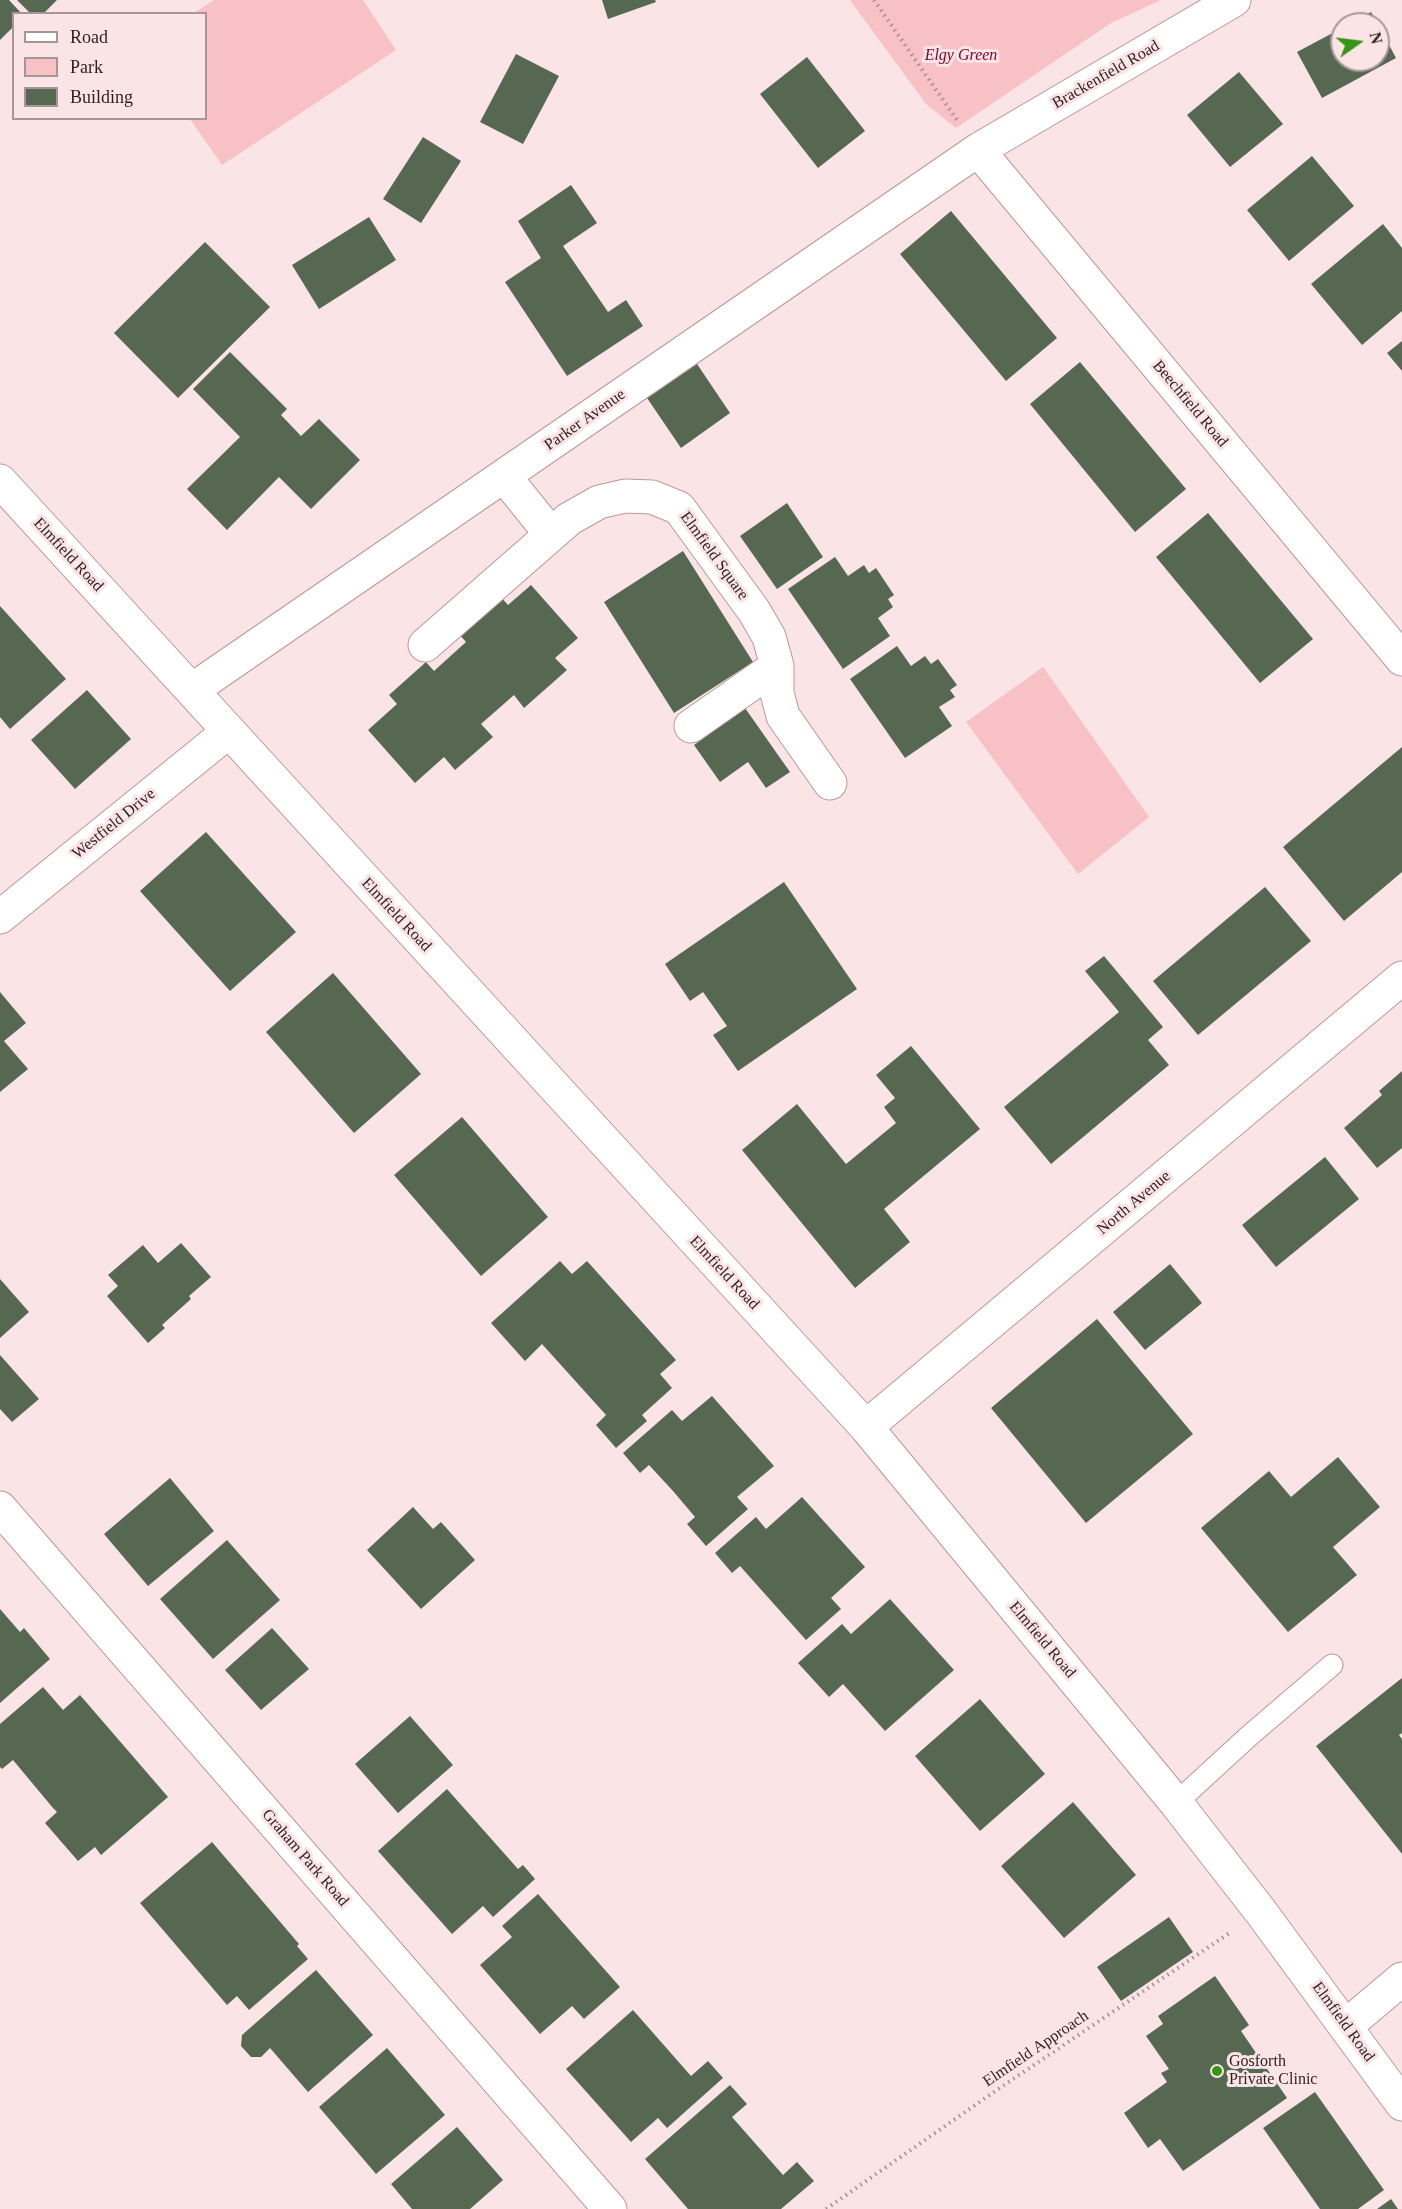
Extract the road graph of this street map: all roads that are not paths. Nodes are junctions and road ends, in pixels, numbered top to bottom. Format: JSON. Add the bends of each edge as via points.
{"nodes":[{"id":1,"x":1234,"y":0,"type":"edge"},
{"id":2,"x":978,"y":150,"type":"junction"},
{"id":3,"x":504,"y":476,"type":"junction"},
{"id":4,"x":0,"y":481,"type":"edge"},
{"id":5,"x":550,"y":533,"type":"junction"},
{"id":6,"x":425,"y":645,"type":"dead end"},
{"id":7,"x":1402,"y":658,"type":"edge"},
{"id":8,"x":777,"y":666,"type":"junction"},
{"id":9,"x":192,"y":690,"type":"junction"},
{"id":10,"x":691,"y":726,"type":"dead end"},
{"id":11,"x":228,"y":732,"type":"junction"},
{"id":12,"x":830,"y":783,"type":"dead end"},
{"id":13,"x":0,"y":917,"type":"edge"},
{"id":14,"x":1402,"y":978,"type":"edge"},
{"id":15,"x":866,"y":1427,"type":"junction"},
{"id":16,"x":0,"y":1508,"type":"edge"},
{"id":17,"x":1332,"y":1665,"type":"dead end"},
{"id":18,"x":1176,"y":1803,"type":"junction"},
{"id":19,"x":1402,"y":1979,"type":"edge"},
{"id":20,"x":1346,"y":2026,"type":"junction"},
{"id":21,"x":1402,"y":2104,"type":"edge"},
{"id":22,"x":610,"y":2209,"type":"edge"}],
"edges":[{"from":1,"to":2,"type":"street","name":"Brackenfield Road"},
{"from":2,"to":3,"type":"street","name":"Parker Avenue"},
{"from":2,"to":7,"type":"street","name":"Beechfield Road"},
{"from":3,"to":5,"type":"street"},
{"from":3,"to":9,"type":"street","name":"Parker Avenue"},
{"from":4,"to":9,"type":"street","name":"Elmfield Road"},
{"from":5,"to":6,"type":"street","name":"Elmfield Square"},
{"from":5,"to":8,"type":"street","name":"Elmfield Square","via":[[599,502],[624,496],[652,497],[679,508],[754,611],[769,637]]},
{"from":8,"to":10,"type":"street"},
{"from":8,"to":12,"type":"street","name":"Elmfield Square","via":[[777,693],[783,716]]},
{"from":9,"to":11,"type":"street","name":"Elmfield Road"},
{"from":11,"to":13,"type":"street","name":"Westfield Drive"},
{"from":11,"to":15,"type":"street","name":"Elmfield Road"},
{"from":14,"to":15,"type":"street","name":"North Avenue"},
{"from":15,"to":18,"type":"street","name":"Elmfield Road"},
{"from":16,"to":22,"type":"street","name":"Graham Park Road"},
{"from":17,"to":18,"type":"lane"},
{"from":18,"to":20,"type":"street","name":"Elmfield Road"},
{"from":19,"to":20,"type":"street"},
{"from":20,"to":21,"type":"street","name":"Elmfield Road"}]}
